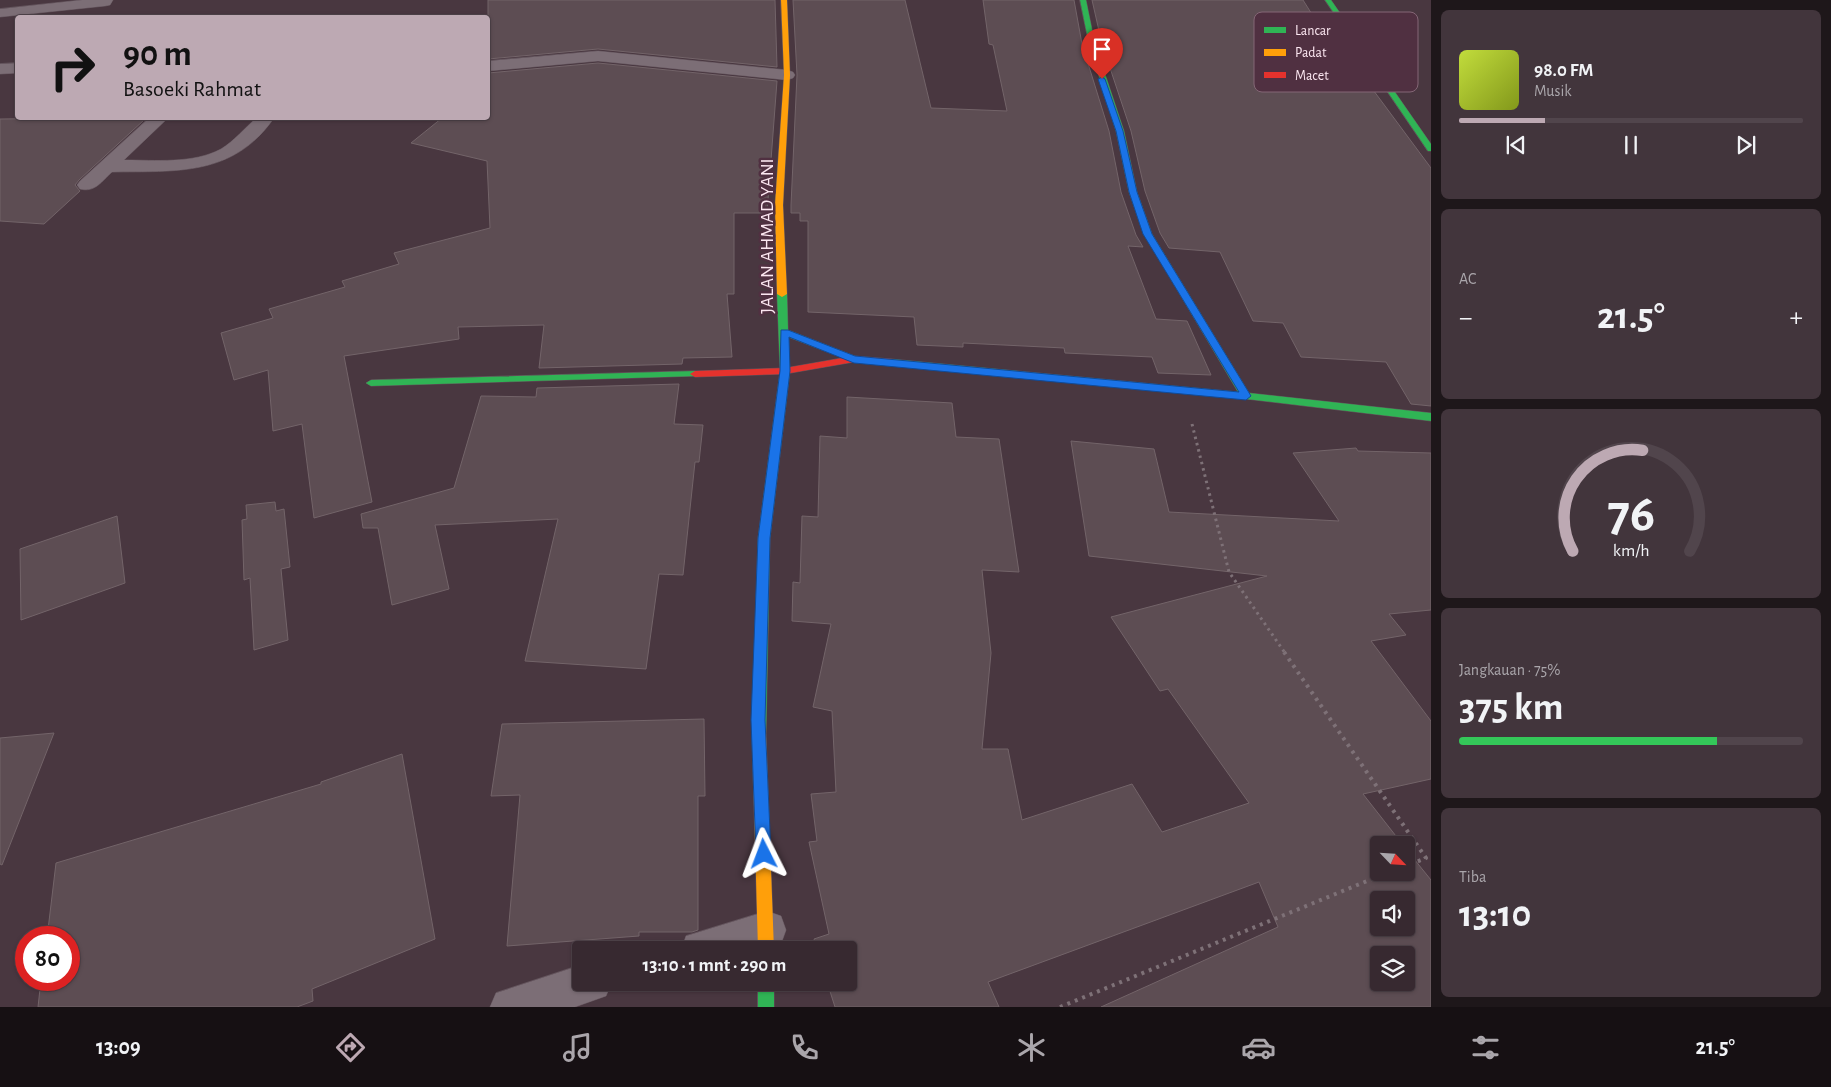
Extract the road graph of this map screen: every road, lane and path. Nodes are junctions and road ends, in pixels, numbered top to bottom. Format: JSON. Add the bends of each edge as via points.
{"nodes":[{"id":1,"x":106,"y":0,"type":"edge"},
{"id":2,"x":784,"y":0,"type":"edge"},
{"id":3,"x":1083,"y":0,"type":"edge"},
{"id":4,"x":1328,"y":0,"type":"edge"},
{"id":5,"x":1336,"y":12,"type":"edge"},
{"id":6,"x":0,"y":13,"type":"edge"},
{"id":7,"x":490,"y":66,"type":"edge"},
{"id":8,"x":15,"y":68,"type":"edge"},
{"id":9,"x":0,"y":69,"type":"edge"},
{"id":10,"x":787,"y":75,"type":"junction"},
{"id":11,"x":1392,"y":92,"type":"edge"},
{"id":12,"x":157,"y":120,"type":"edge"},
{"id":13,"x":263,"y":120,"type":"edge"},
{"id":14,"x":1431,"y":149,"type":"edge"},
{"id":15,"x":109,"y":166,"type":"junction"},
{"id":16,"x":87,"y":185,"type":"dead end"},
{"id":17,"x":784,"y":332,"type":"junction"},
{"id":18,"x":854,"y":360,"type":"junction"},
{"id":19,"x":785,"y":371,"type":"junction"},
{"id":20,"x":371,"y":383,"type":"dead end"},
{"id":21,"x":1184,"y":392,"type":"junction"},
{"id":22,"x":1246,"y":396,"type":"junction"},
{"id":23,"x":1431,"y":417,"type":"edge"},
{"id":24,"x":1411,"y":836,"type":"edge"},
{"id":25,"x":1415,"y":842,"type":"edge"},
{"id":26,"x":1415,"y":862,"type":"edge"},
{"id":27,"x":1370,"y":880,"type":"edge"},
{"id":28,"x":767,"y":940,"type":"edge"},
{"id":29,"x":572,"y":988,"type":"edge"},
{"id":30,"x":766,"y":991,"type":"edge"},
{"id":31,"x":510,"y":1007,"type":"edge"},
{"id":32,"x":766,"y":1007,"type":"edge"},
{"id":33,"x":1060,"y":1007,"type":"edge"}],
"edges":[{"from":1,"to":6,"type":"street"},
{"from":2,"to":10,"type":"main road","name":"JALAN AHMAD YANI"},
{"from":3,"to":22,"type":"main road","via":[[1092,44],[1120,131],[1133,192],[1148,234]]},
{"from":4,"to":5,"type":"main road"},
{"from":7,"to":10,"type":"street","via":[[598,56]]},
{"from":8,"to":9,"type":"street"},
{"from":10,"to":17,"type":"main road","name":"JALAN AHMAD YANI","via":[[779,205]]},
{"from":11,"to":14,"type":"main road"},
{"from":12,"to":15,"type":"street"},
{"from":13,"to":15,"type":"street","via":[[241,143],[215,159],[196,163]]},
{"from":15,"to":16,"type":"street"},
{"from":17,"to":18,"type":"main road"},
{"from":17,"to":19,"type":"main road","name":"JALAN AHMAD YANI"},
{"from":18,"to":19,"type":"main road"},
{"from":18,"to":21,"type":"main road"},
{"from":19,"to":20,"type":"main road"},
{"from":19,"to":28,"type":"main road","name":"JALAN AHMAD YANI","via":[[764,548],[758,720]]},
{"from":21,"to":22,"type":"main road"},
{"from":21,"to":24,"type":"path","via":[[1229,572]]},
{"from":22,"to":23,"type":"main road"},
{"from":25,"to":26,"type":"path","via":[[1426,858]]},
{"from":27,"to":33,"type":"path"},
{"from":29,"to":31,"type":"street"},
{"from":30,"to":32,"type":"main road"}]}
